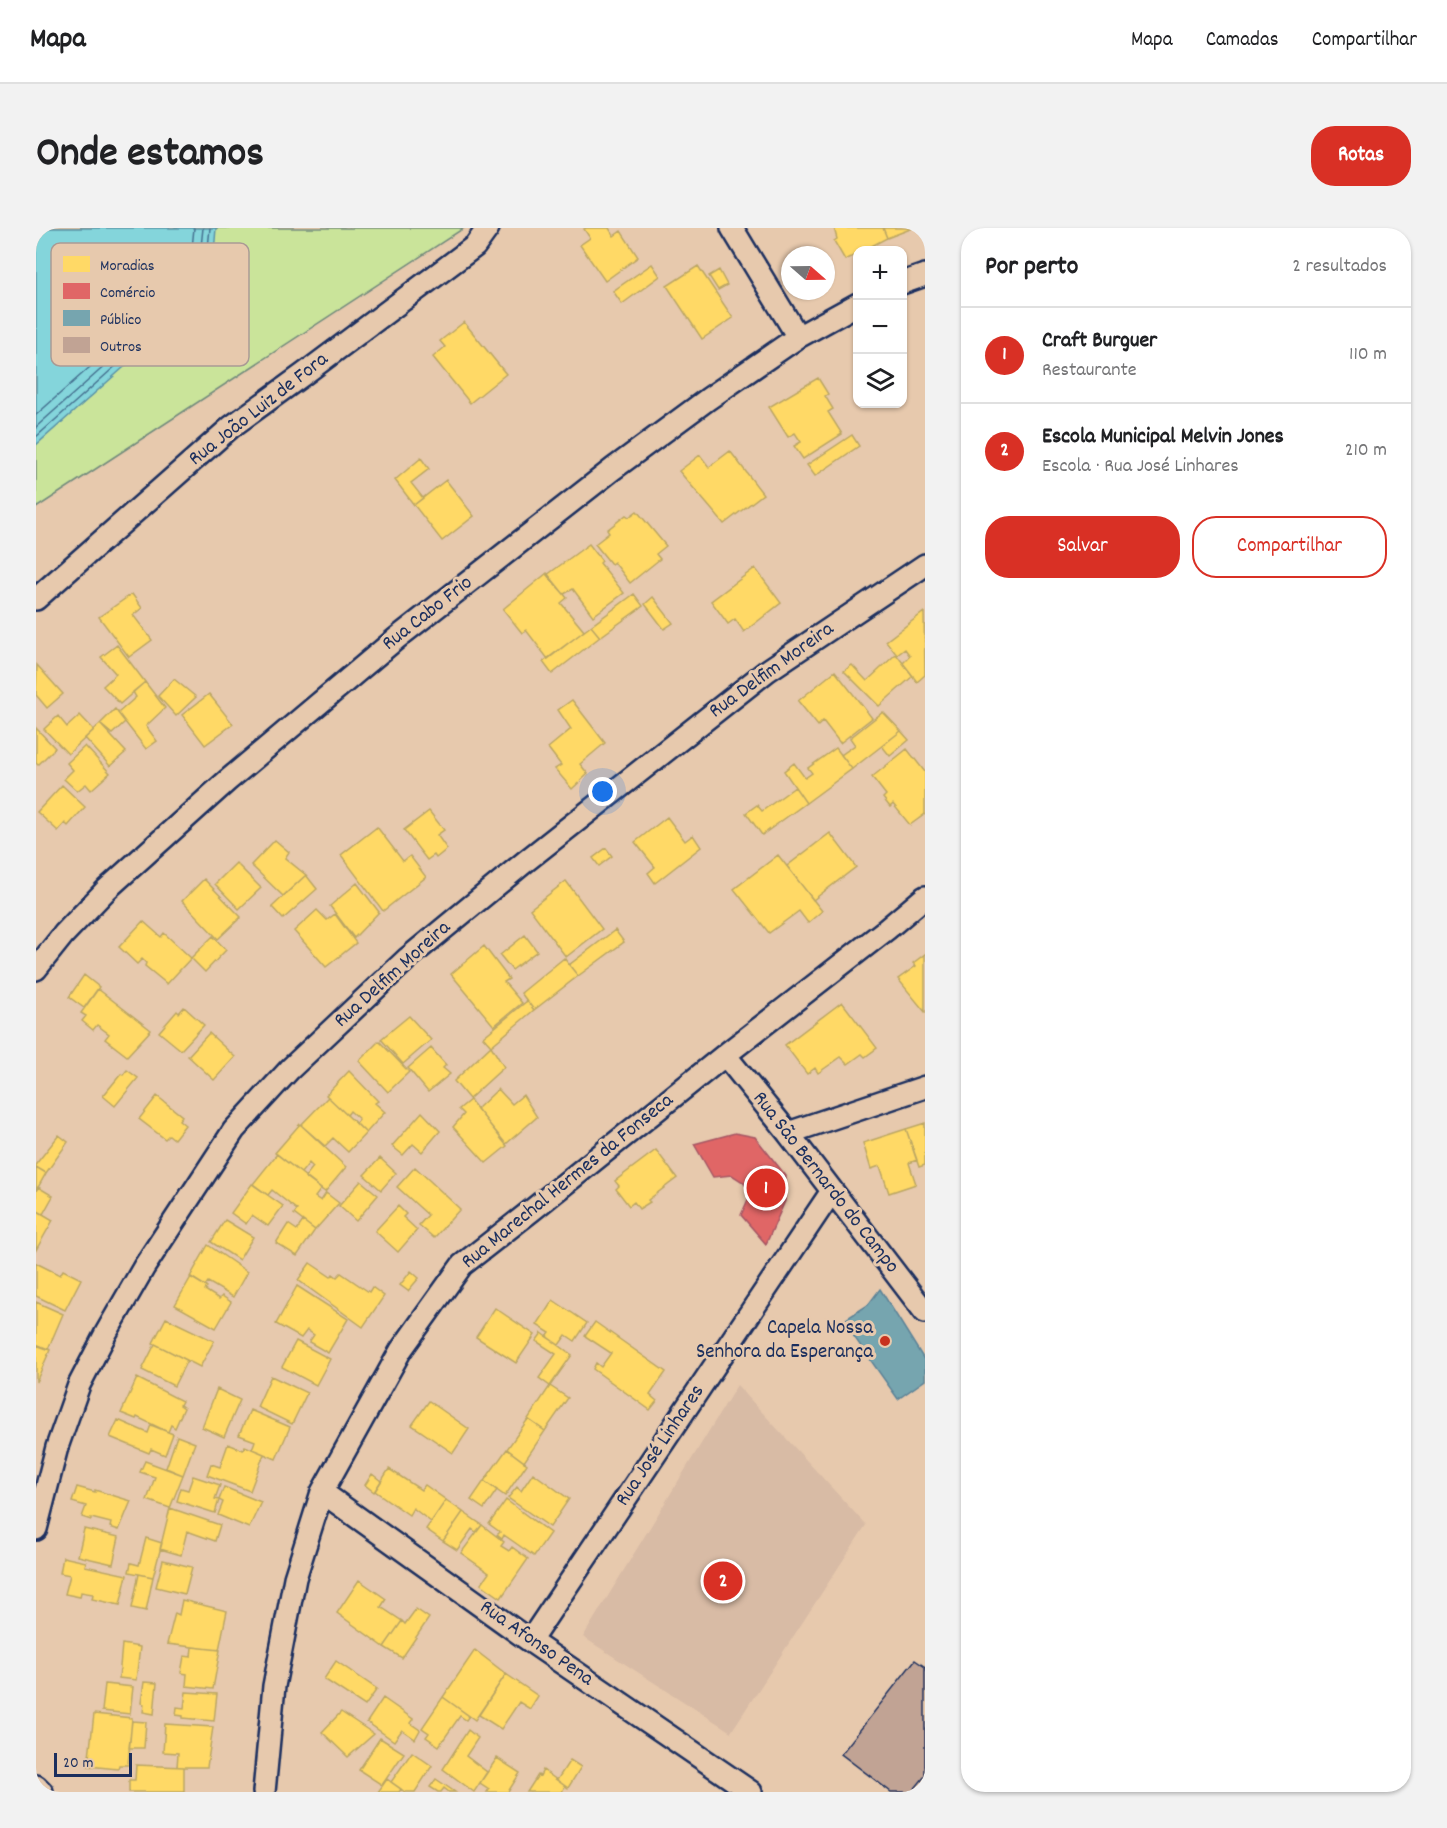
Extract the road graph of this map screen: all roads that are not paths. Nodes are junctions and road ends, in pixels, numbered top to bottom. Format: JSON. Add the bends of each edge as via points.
{"nodes":[{"id":1,"x":488,"y":228,"type":"edge"},
{"id":2,"x":501,"y":228,"type":"edge"},
{"id":3,"x":732,"y":228,"type":"edge"},
{"id":4,"x":475,"y":246,"type":"junction"},
{"id":5,"x":925,"y":275,"type":"edge"},
{"id":6,"x":907,"y":282,"type":"edge"},
{"id":7,"x":853,"y":307,"type":"edge"},
{"id":8,"x":798,"y":337,"type":"junction"},
{"id":9,"x":925,"y":565,"type":"edge"},
{"id":10,"x":36,"y":599,"type":"edge"},
{"id":11,"x":925,"y":897,"type":"edge"},
{"id":12,"x":36,"y":969,"type":"edge"},
{"id":13,"x":725,"y":1055,"type":"junction"},
{"id":14,"x":925,"y":1087,"type":"edge"},
{"id":15,"x":788,"y":1133,"type":"junction"},
{"id":16,"x":832,"y":1191,"type":"junction"},
{"id":17,"x":925,"y":1312,"type":"edge"},
{"id":18,"x":322,"y":1492,"type":"junction"},
{"id":19,"x":36,"y":1529,"type":"edge"},
{"id":20,"x":530,"y":1641,"type":"junction"},
{"id":21,"x":36,"y":1786,"type":"edge"},
{"id":22,"x":42,"y":1792,"type":"edge"},
{"id":23,"x":264,"y":1792,"type":"edge"},
{"id":24,"x":751,"y":1792,"type":"edge"}],
"edges":[{"from":1,"to":4,"type":"street","name":"Rua João Luiz de Fora"},
{"from":2,"to":4,"type":"street"},
{"from":3,"to":8,"type":"street"},
{"from":4,"to":10,"type":"street","name":"Rua João Luiz de Fora","via":[[231,427]]},
{"from":5,"to":6,"type":"street"},
{"from":7,"to":8,"type":"street","name":"Rua Cabo Frio"},
{"from":8,"to":12,"type":"street","name":"Rua Cabo Frio","via":[[614,469],[397,638],[227,781],[107,889]]},
{"from":9,"to":19,"type":"street","name":"Rua Delfim Moreira","via":[[767,671],[526,861],[408,958],[290,1069],[234,1130],[106,1333],[79,1385],[57,1447]]},
{"from":11,"to":13,"type":"street","name":"Rua Marechal Hermes da Fonseca"},
{"from":13,"to":15,"type":"street","name":"Rua São Bernardo do Campo"},
{"from":13,"to":18,"type":"street","name":"Rua Marechal Hermes da Fonseca","via":[[462,1265],[401,1350]]},
{"from":14,"to":15,"type":"street"},
{"from":15,"to":16,"type":"street","name":"Rua São Bernardo do Campo"},
{"from":16,"to":17,"type":"street","name":"Rua São Bernardo do Campo"},
{"from":16,"to":20,"type":"street","name":"Rua José Linhares"},
{"from":18,"to":20,"type":"street","name":"Rua Afonso Pena"},
{"from":18,"to":23,"type":"street","name":"Rua Marechal Hermes da Fonseca","via":[[295,1578],[274,1686]]},
{"from":20,"to":24,"type":"street","name":"Rua Afonso Pena"},
{"from":21,"to":22,"type":"street"}]}
